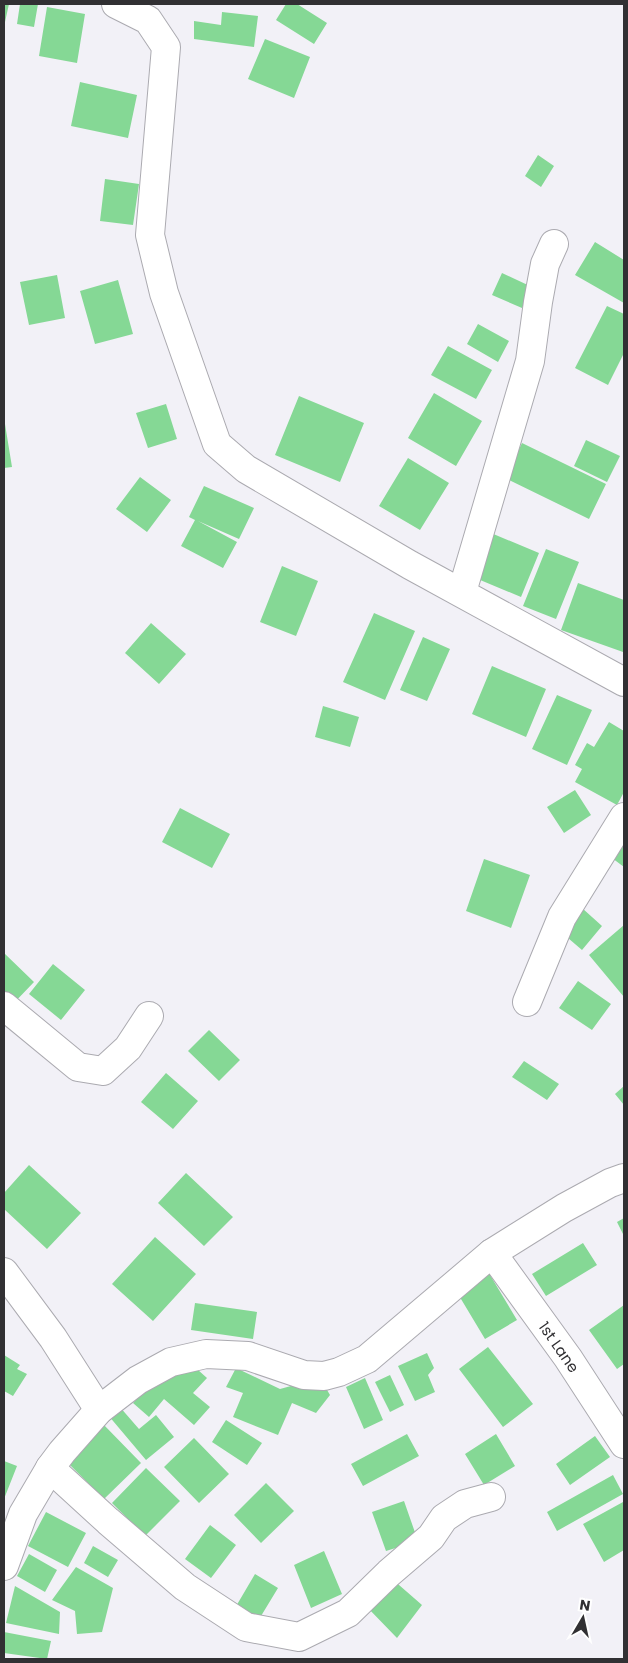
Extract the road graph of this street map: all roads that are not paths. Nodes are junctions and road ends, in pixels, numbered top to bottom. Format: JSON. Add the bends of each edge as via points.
{"nodes":[{"id":1,"x":116,"y":4,"type":"edge"},
{"id":2,"x":554,"y":244,"type":"dead end"},
{"id":3,"x":462,"y":592,"type":"junction"},
{"id":4,"x":624,"y":682,"type":"edge"},
{"id":5,"x":624,"y":817,"type":"edge"},
{"id":6,"x":527,"y":1002,"type":"dead end"},
{"id":7,"x":4,"y":1006,"type":"edge"},
{"id":8,"x":149,"y":1016,"type":"dead end"},
{"id":9,"x":624,"y":1178,"type":"edge"},
{"id":10,"x":492,"y":1253,"type":"junction"},
{"id":11,"x":4,"y":1272,"type":"edge"},
{"id":12,"x":99,"y":1410,"type":"junction"},
{"id":13,"x":624,"y":1444,"type":"edge"},
{"id":14,"x":50,"y":1468,"type":"junction"},
{"id":15,"x":491,"y":1497,"type":"dead end"},
{"id":16,"x":4,"y":1566,"type":"edge"}],
"edges":[{"from":1,"to":3,"type":"street","via":[[148,20],[166,47],[150,235],[164,294],[217,444],[246,469]]},
{"from":2,"to":3,"type":"street","via":[[545,264],[530,361]]},
{"from":3,"to":4,"type":"street"},
{"from":5,"to":6,"type":"street","via":[[562,917]]},
{"from":7,"to":8,"type":"street","via":[[78,1067],[103,1071],[128,1048]]},
{"from":9,"to":10,"type":"street","via":[[564,1208]]},
{"from":10,"to":12,"type":"street","via":[[367,1359],[339,1372],[324,1376],[304,1375],[248,1356],[206,1354],[163,1366],[138,1380]]},
{"from":10,"to":13,"type":"street","name":"1st Lane","via":[[568,1358]]},
{"from":11,"to":12,"type":"street"},
{"from":12,"to":14,"type":"street"},
{"from":14,"to":15,"type":"street","via":[[186,1587],[246,1627],[299,1637],[348,1613],[431,1537],[444,1518],[464,1504]]},
{"from":14,"to":16,"type":"street","via":[[23,1514]]}]}
